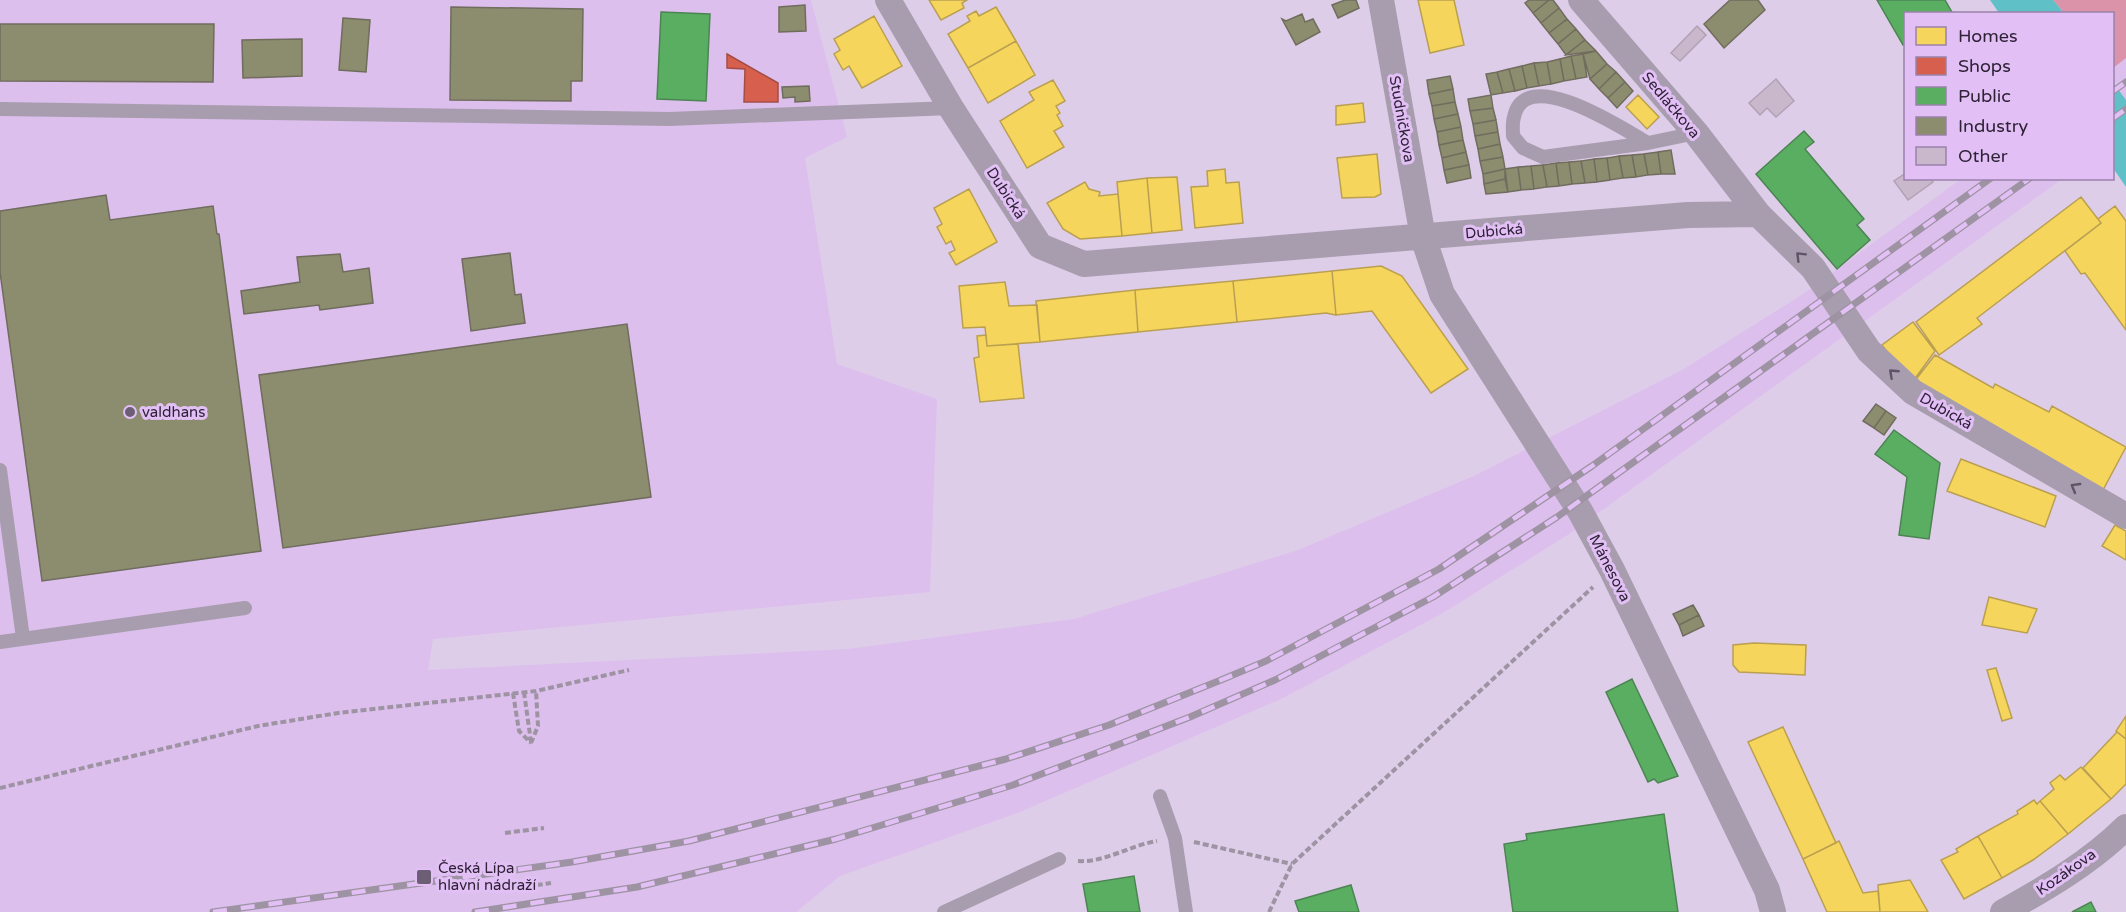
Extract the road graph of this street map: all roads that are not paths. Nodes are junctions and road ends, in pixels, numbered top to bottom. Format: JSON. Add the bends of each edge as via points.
{"nodes":[{"id":1,"x":888,"y":0,"type":"edge"},
{"id":2,"x":1381,"y":0,"type":"edge"},
{"id":3,"x":1581,"y":0,"type":"edge"},
{"id":4,"x":951,"y":108,"type":"junction"},
{"id":5,"x":0,"y":109,"type":"edge"},
{"id":6,"x":1696,"y":133,"type":"junction"},
{"id":7,"x":1648,"y":143,"type":"junction"},
{"id":8,"x":1758,"y":214,"type":"junction"},
{"id":9,"x":1423,"y":237,"type":"junction"},
{"id":10,"x":0,"y":470,"type":"edge"},
{"id":11,"x":2126,"y":516,"type":"edge"},
{"id":12,"x":245,"y":608,"type":"dead end"},
{"id":13,"x":23,"y":638,"type":"junction"},
{"id":14,"x":0,"y":642,"type":"edge"},
{"id":15,"x":1160,"y":796,"type":"dead end"},
{"id":16,"x":2126,"y":827,"type":"edge"},
{"id":17,"x":1059,"y":859,"type":"road end"},
{"id":18,"x":944,"y":912,"type":"edge"},
{"id":19,"x":1186,"y":912,"type":"edge"},
{"id":20,"x":1773,"y":912,"type":"edge"},
{"id":21,"x":2003,"y":912,"type":"edge"}],
"edges":[{"from":1,"to":4,"type":"street","name":"Dubická"},
{"from":2,"to":9,"type":"street","name":"Studničkova"},
{"from":3,"to":6,"type":"street","name":"Sedláčkova"},
{"from":4,"to":5,"type":"lane","via":[[669,119]]},
{"from":4,"to":9,"type":"street","name":"Dubická","via":[[1040,246],[1084,264]]},
{"from":6,"to":7,"type":"lane"},
{"from":6,"to":8,"type":"street","name":"Sedláčkova"},
{"from":7,"to":7,"type":"lane","via":[[1543,156],[1523,148],[1513,136],[1514,115],[1523,102],[1558,97]]},
{"from":8,"to":9,"type":"street","name":"Dubická","via":[[1688,215]]},
{"from":11,"to":8,"type":"street","name":"Dubická","one_way":true,"via":[[1913,392],[1869,351],[1813,268]]},
{"from":9,"to":20,"type":"street","name":"Mánesova","via":[[1442,294],[1580,511],[1612,570],[1767,890]]},
{"from":10,"to":13,"type":"lane"},
{"from":12,"to":13,"type":"lane"},
{"from":13,"to":14,"type":"lane"},
{"from":15,"to":19,"type":"lane","via":[[1175,838]]},
{"from":16,"to":21,"type":"street","name":"Kozákova","via":[[2045,889]]},
{"from":17,"to":18,"type":"lane"}]}
